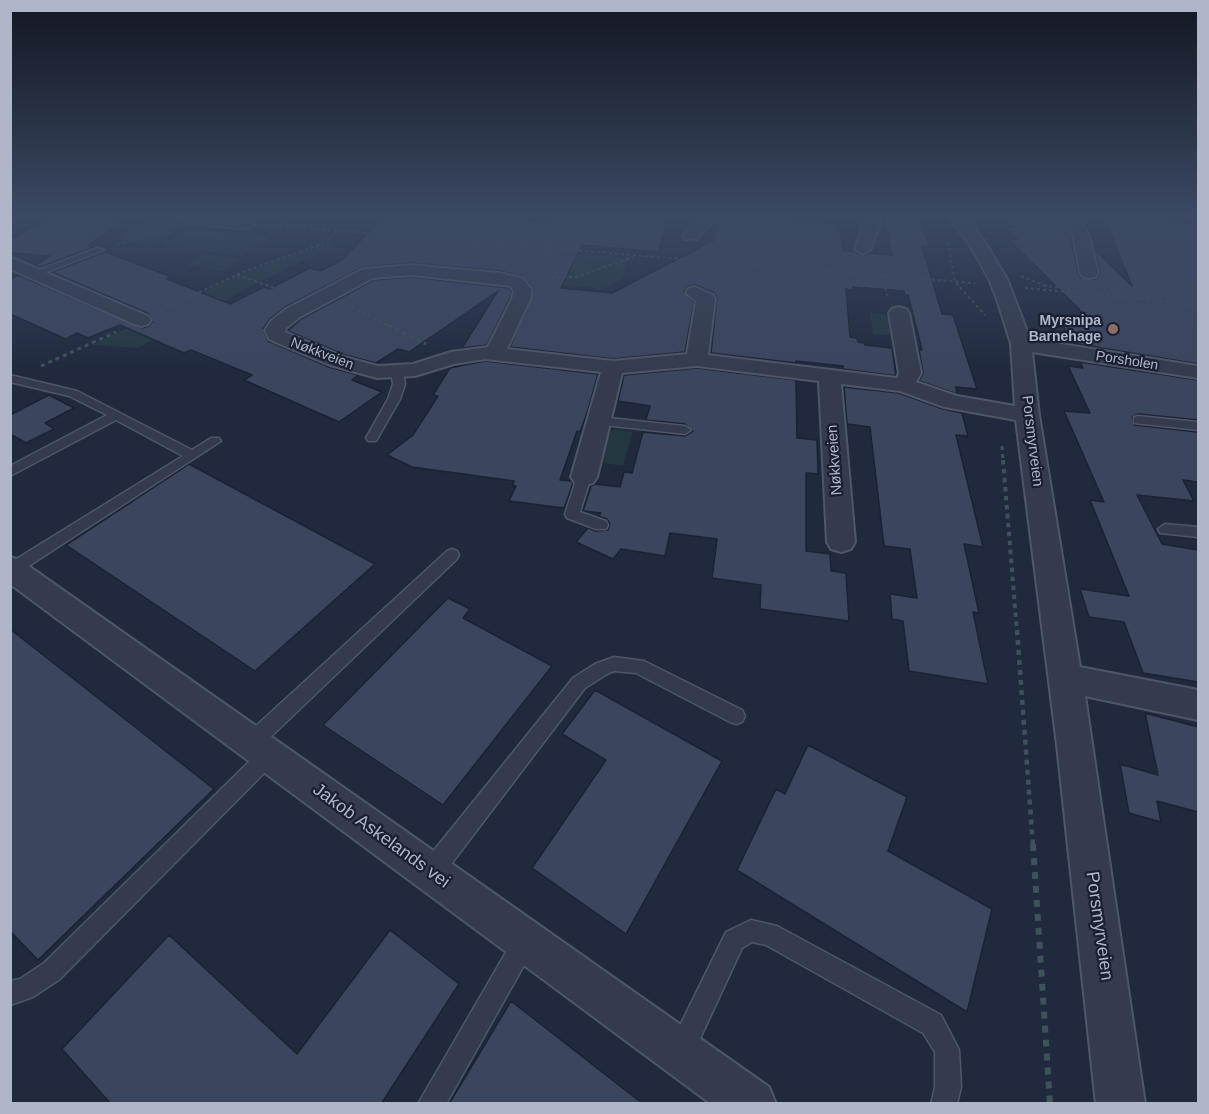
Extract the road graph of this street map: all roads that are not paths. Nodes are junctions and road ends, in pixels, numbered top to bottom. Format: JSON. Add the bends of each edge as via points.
{"nodes":[{"id":1,"x":29,"y":270,"type":"edge"},
{"id":2,"x":44,"y":270,"type":"edge"},
{"id":3,"x":993,"y":270,"type":"edge"},
{"id":4,"x":1088,"y":270,"type":"edge"},
{"id":5,"x":36,"y":273,"type":"junction"},
{"id":6,"x":1089,"y":273,"type":"road end"},
{"id":7,"x":695,"y":293,"type":"dead end"},
{"id":8,"x":899,"y":314,"type":"dead end"},
{"id":9,"x":141,"y":320,"type":"road end"},
{"id":10,"x":1021,"y":344,"type":"junction"},
{"id":11,"x":495,"y":353,"type":"junction"},
{"id":12,"x":698,"y":360,"type":"junction"},
{"id":13,"x":613,"y":367,"type":"junction"},
{"id":14,"x":397,"y":372,"type":"junction"},
{"id":15,"x":1198,"y":372,"type":"edge"},
{"id":16,"x":830,"y":378,"type":"junction"},
{"id":17,"x":12,"y":379,"type":"edge"},
{"id":18,"x":904,"y":385,"type":"junction"},
{"id":19,"x":1013,"y":413,"type":"junction"},
{"id":20,"x":117,"y":415,"type":"junction"},
{"id":21,"x":1138,"y":420,"type":"dead end"},
{"id":22,"x":599,"y":421,"type":"junction"},
{"id":23,"x":1198,"y":426,"type":"edge"},
{"id":24,"x":685,"y":430,"type":"dead end"},
{"id":25,"x":372,"y":438,"type":"dead end"},
{"id":26,"x":215,"y":441,"type":"dead end"},
{"id":27,"x":192,"y":455,"type":"junction"},
{"id":28,"x":10,"y":472,"type":"edge"},
{"id":29,"x":584,"y":477,"type":"joint"},
{"id":30,"x":601,"y":525,"type":"dead end"},
{"id":31,"x":1165,"y":529,"type":"dead end"},
{"id":32,"x":1198,"y":532,"type":"edge"},
{"id":33,"x":841,"y":542,"type":"dead end"},
{"id":34,"x":452,"y":555,"type":"dead end"},
{"id":35,"x":12,"y":568,"type":"edge"},
{"id":36,"x":1065,"y":678,"type":"junction"},
{"id":37,"x":1198,"y":705,"type":"edge"},
{"id":38,"x":736,"y":716,"type":"dead end"},
{"id":39,"x":261,"y":749,"type":"junction"},
{"id":40,"x":431,"y":872,"type":"junction"},
{"id":41,"x":525,"y":940,"type":"junction"},
{"id":42,"x":10,"y":993,"type":"edge"},
{"id":43,"x":680,"y":1052,"type":"junction"},
{"id":44,"x":431,"y":1104,"type":"edge"},
{"id":45,"x":752,"y":1104,"type":"edge"},
{"id":46,"x":944,"y":1104,"type":"edge"},
{"id":47,"x":1122,"y":1104,"type":"edge"}],
"edges":[{"from":1,"to":5,"type":"street"},
{"from":2,"to":5,"type":"lane"},
{"from":3,"to":10,"type":"street","name":"Porsmyrveien"},
{"from":4,"to":6,"type":"street"},
{"from":5,"to":9,"type":"street"},
{"from":7,"to":12,"type":"street","via":[[706,299]]},
{"from":8,"to":18,"type":"street","via":[[910,373]]},
{"from":10,"to":15,"type":"street","name":"Porsholen"},
{"from":10,"to":19,"type":"street","name":"Porsmyrveien"},
{"from":11,"to":13,"type":"street","name":"Nøkkveien"},
{"from":11,"to":14,"type":"street","name":"Nøkkveien","via":[[451,358]]},
{"from":11,"to":14,"type":"street","name":"Nøkkveien","via":[[523,290],[509,280],[412,270],[379,271],[360,276],[278,325],[276,335],[353,366]]},
{"from":12,"to":13,"type":"street","name":"Nøkkveien"},
{"from":12,"to":16,"type":"street","name":"Nøkkveien"},
{"from":13,"to":22,"type":"street"},
{"from":14,"to":25,"type":"lane","via":[[399,384],[394,399]]},
{"from":16,"to":18,"type":"street","name":"Nøkkveien"},
{"from":16,"to":33,"type":"street","name":"Nøkkveien"},
{"from":17,"to":20,"type":"lane","via":[[73,393]]},
{"from":18,"to":19,"type":"street","name":"Nøkkveien","via":[[952,402]]},
{"from":19,"to":36,"type":"street","name":"Porsmyrveien"},
{"from":20,"to":27,"type":"lane"},
{"from":20,"to":28,"type":"lane"},
{"from":21,"to":23,"type":"lane"},
{"from":22,"to":24,"type":"lane"},
{"from":22,"to":29,"type":"street"},
{"from":26,"to":27,"type":"lane"},
{"from":27,"to":35,"type":"lane"},
{"from":29,"to":30,"type":"lane","via":[[572,514]]},
{"from":31,"to":32,"type":"lane"},
{"from":34,"to":39,"type":"lane"},
{"from":35,"to":39,"type":"street","name":"Jakob Askelands vei"},
{"from":36,"to":37,"type":"street"},
{"from":36,"to":47,"type":"street","name":"Porsmyrveien"},
{"from":38,"to":40,"type":"lane","via":[[638,666],[614,664],[601,669],[579,683]]},
{"from":39,"to":40,"type":"street","name":"Jakob Askelands vei"},
{"from":39,"to":42,"type":"lane","via":[[52,970],[25,989]]},
{"from":40,"to":41,"type":"street","name":"Jakob Askelands vei"},
{"from":41,"to":43,"type":"street","name":"Jakob Askelands vei"},
{"from":41,"to":44,"type":"lane"},
{"from":43,"to":45,"type":"street","name":"Jakob Askelands vei"},
{"from":43,"to":46,"type":"lane","via":[[734,940],[751,931],[769,934],[932,1024],[947,1050],[948,1087]]}]}
